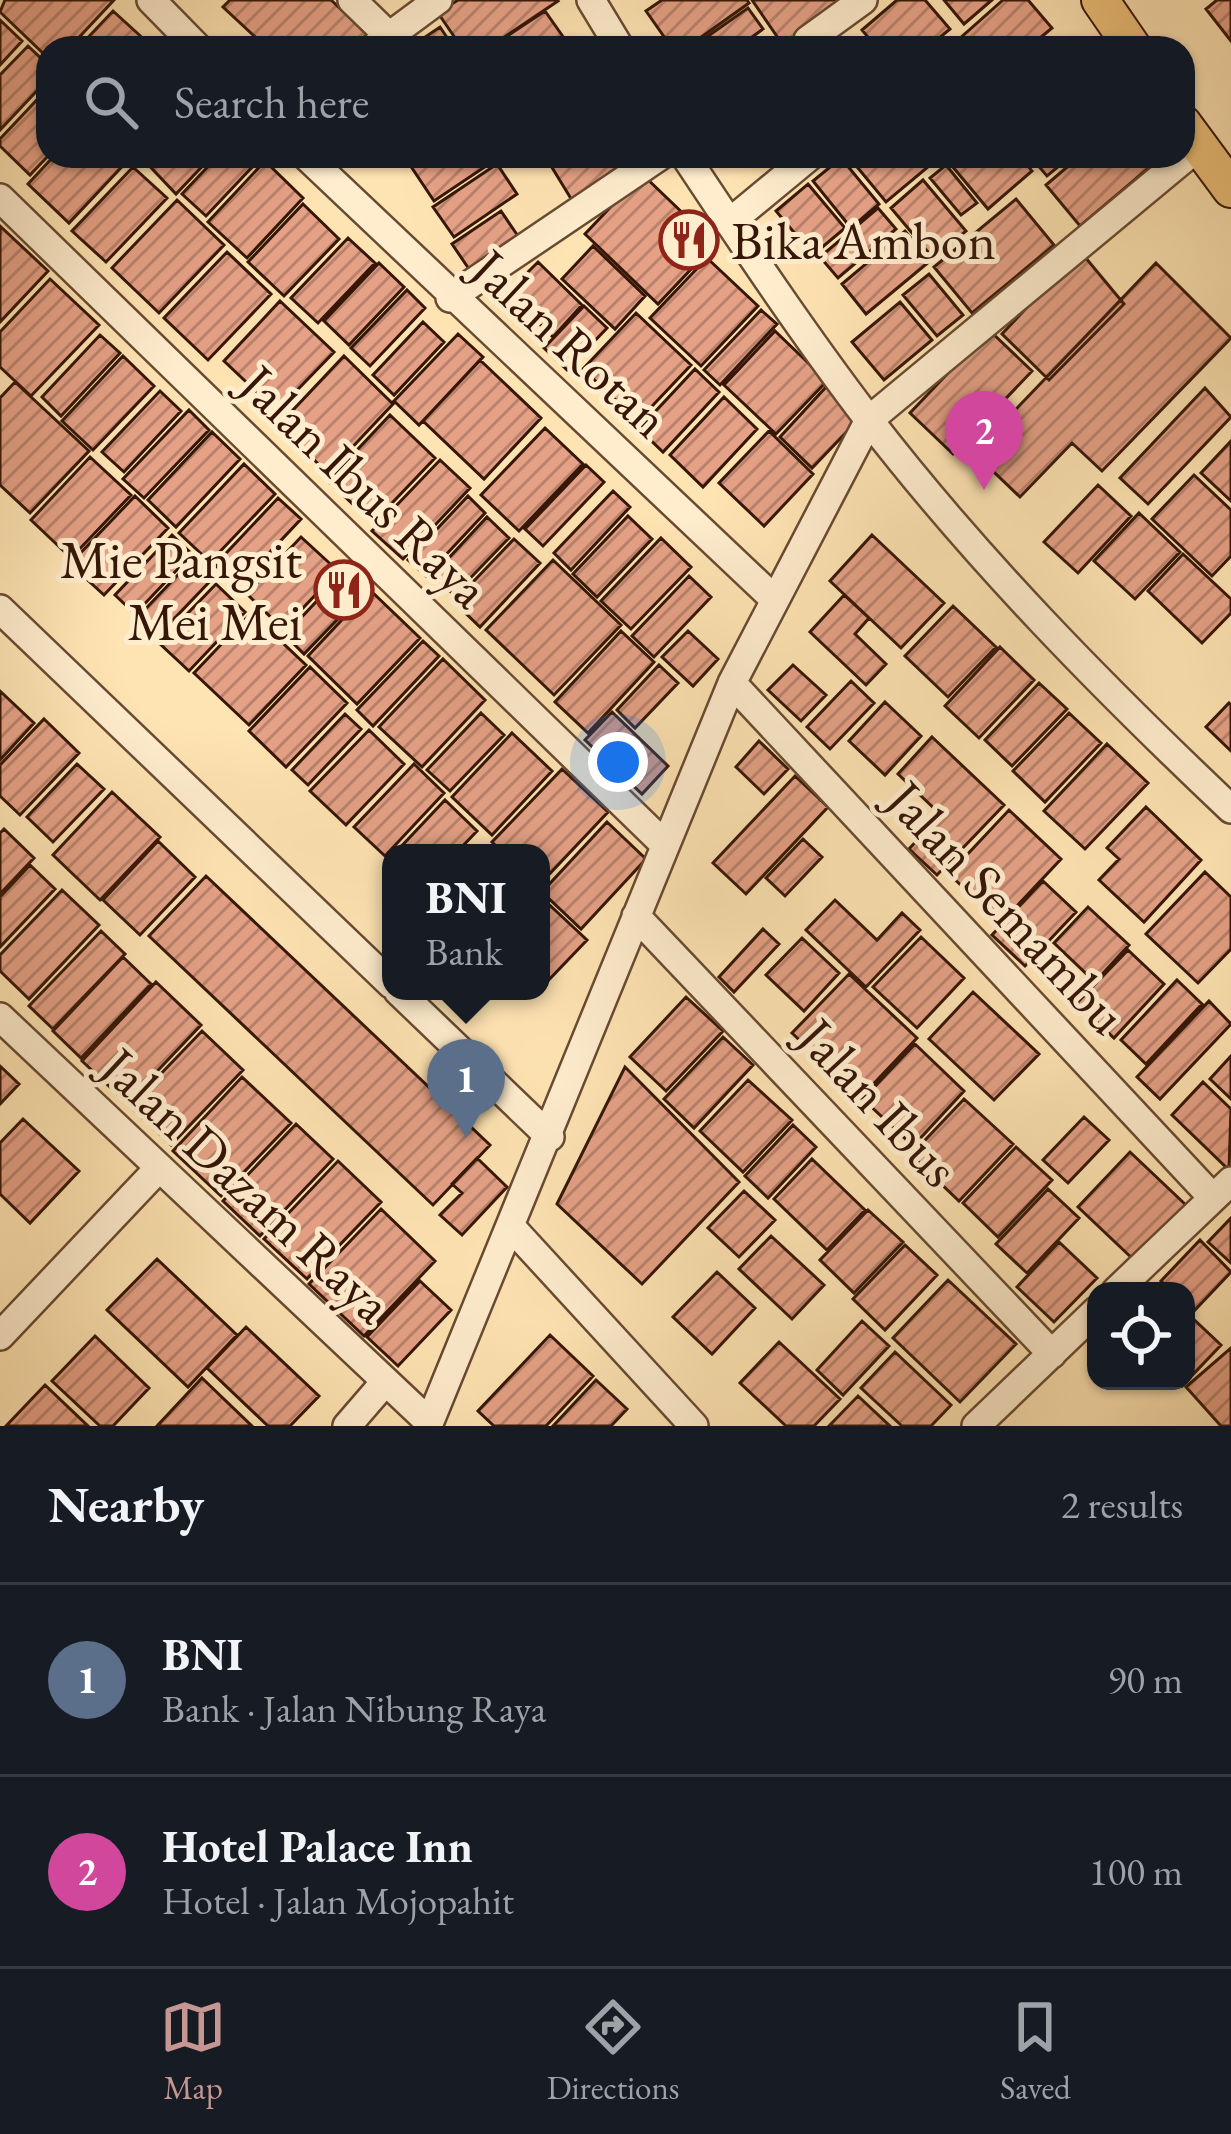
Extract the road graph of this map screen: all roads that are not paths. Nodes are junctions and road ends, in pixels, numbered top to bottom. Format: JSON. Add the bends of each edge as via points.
{"nodes":[{"id":1,"x":151,"y":0,"type":"edge"},
{"id":2,"x":352,"y":0,"type":"edge"},
{"id":3,"x":438,"y":0,"type":"edge"},
{"id":4,"x":590,"y":0,"type":"edge"},
{"id":5,"x":863,"y":0,"type":"edge"},
{"id":6,"x":1100,"y":0,"type":"edge"},
{"id":7,"x":186,"y":36,"type":"edge"},
{"id":8,"x":377,"y":36,"type":"edge"},
{"id":9,"x":389,"y":36,"type":"edge"},
{"id":10,"x":612,"y":36,"type":"edge"},
{"id":11,"x":814,"y":36,"type":"edge"},
{"id":12,"x":1125,"y":36,"type":"edge"},
{"id":13,"x":1212,"y":160,"type":"edge"},
{"id":14,"x":318,"y":168,"type":"edge"},
{"id":15,"x":643,"y":168,"type":"edge"},
{"id":16,"x":694,"y":168,"type":"edge"},
{"id":17,"x":796,"y":168,"type":"edge"},
{"id":18,"x":0,"y":198,"type":"edge"},
{"id":19,"x":730,"y":223,"type":"junction"},
{"id":20,"x":450,"y":298,"type":"junction"},
{"id":21,"x":869,"y":420,"type":"junction"},
{"id":22,"x":773,"y":598,"type":"junction"},
{"id":23,"x":0,"y":609,"type":"edge"},
{"id":24,"x":732,"y":683,"type":"junction"},
{"id":25,"x":1231,"y":809,"type":"edge"},
{"id":26,"x":664,"y":843,"type":"junction"},
{"id":27,"x":636,"y":916,"type":"junction"},
{"id":28,"x":382,"y":976,"type":"edge"},
{"id":29,"x":407,"y":1000,"type":"edge"},
{"id":30,"x":0,"y":1017,"type":"edge"},
{"id":31,"x":550,"y":1137,"type":"junction"},
{"id":32,"x":159,"y":1168,"type":"junction"},
{"id":33,"x":1222,"y":1189,"type":"edge"},
{"id":34,"x":513,"y":1229,"type":"junction"},
{"id":35,"x":1126,"y":1282,"type":"edge"},
{"id":36,"x":1087,"y":1320,"type":"edge"},
{"id":37,"x":0,"y":1336,"type":"edge"},
{"id":38,"x":1052,"y":1354,"type":"junction"},
{"id":39,"x":385,"y":1382,"type":"junction"},
{"id":40,"x":429,"y":1424,"type":"edge"},
{"id":41,"x":346,"y":1426,"type":"edge"},
{"id":42,"x":694,"y":1426,"type":"edge"},
{"id":43,"x":976,"y":1426,"type":"edge"}],
"edges":[{"from":1,"to":7,"type":"street"},
{"from":2,"to":8,"type":"street"},
{"from":3,"to":9,"type":"street"},
{"from":4,"to":10,"type":"street"},
{"from":5,"to":11,"type":"street"},
{"from":6,"to":12,"type":"main road"},
{"from":13,"to":21,"type":"street"},
{"from":14,"to":20,"type":"street","name":"Jalan Rotan"},
{"from":15,"to":20,"type":"street"},
{"from":16,"to":19,"type":"street"},
{"from":17,"to":19,"type":"street"},
{"from":18,"to":26,"type":"street","name":"Jalan Ibus Raya"},
{"from":19,"to":21,"type":"street"},
{"from":20,"to":22,"type":"street","name":"Jalan Rotan"},
{"from":21,"to":22,"type":"street"},
{"from":21,"to":25,"type":"street","via":[[1072,651]]},
{"from":22,"to":24,"type":"street"},
{"from":23,"to":28,"type":"street"},
{"from":24,"to":26,"type":"street"},
{"from":24,"to":33,"type":"street","name":"Jalan Semambu"},
{"from":26,"to":27,"type":"street"},
{"from":27,"to":31,"type":"street"},
{"from":27,"to":38,"type":"street","name":"Jalan Ibus"},
{"from":29,"to":31,"type":"street"},
{"from":30,"to":32,"type":"street","name":"Jalan Dazam Raya"},
{"from":31,"to":34,"type":"street"},
{"from":32,"to":37,"type":"street"},
{"from":32,"to":39,"type":"street","name":"Jalan Dazam Raya"},
{"from":33,"to":35,"type":"street"},
{"from":34,"to":40,"type":"street"},
{"from":34,"to":42,"type":"street"},
{"from":36,"to":38,"type":"street"},
{"from":38,"to":43,"type":"street"},
{"from":39,"to":40,"type":"street","name":"Jalan Dazam Raya"},
{"from":39,"to":41,"type":"street"}]}
